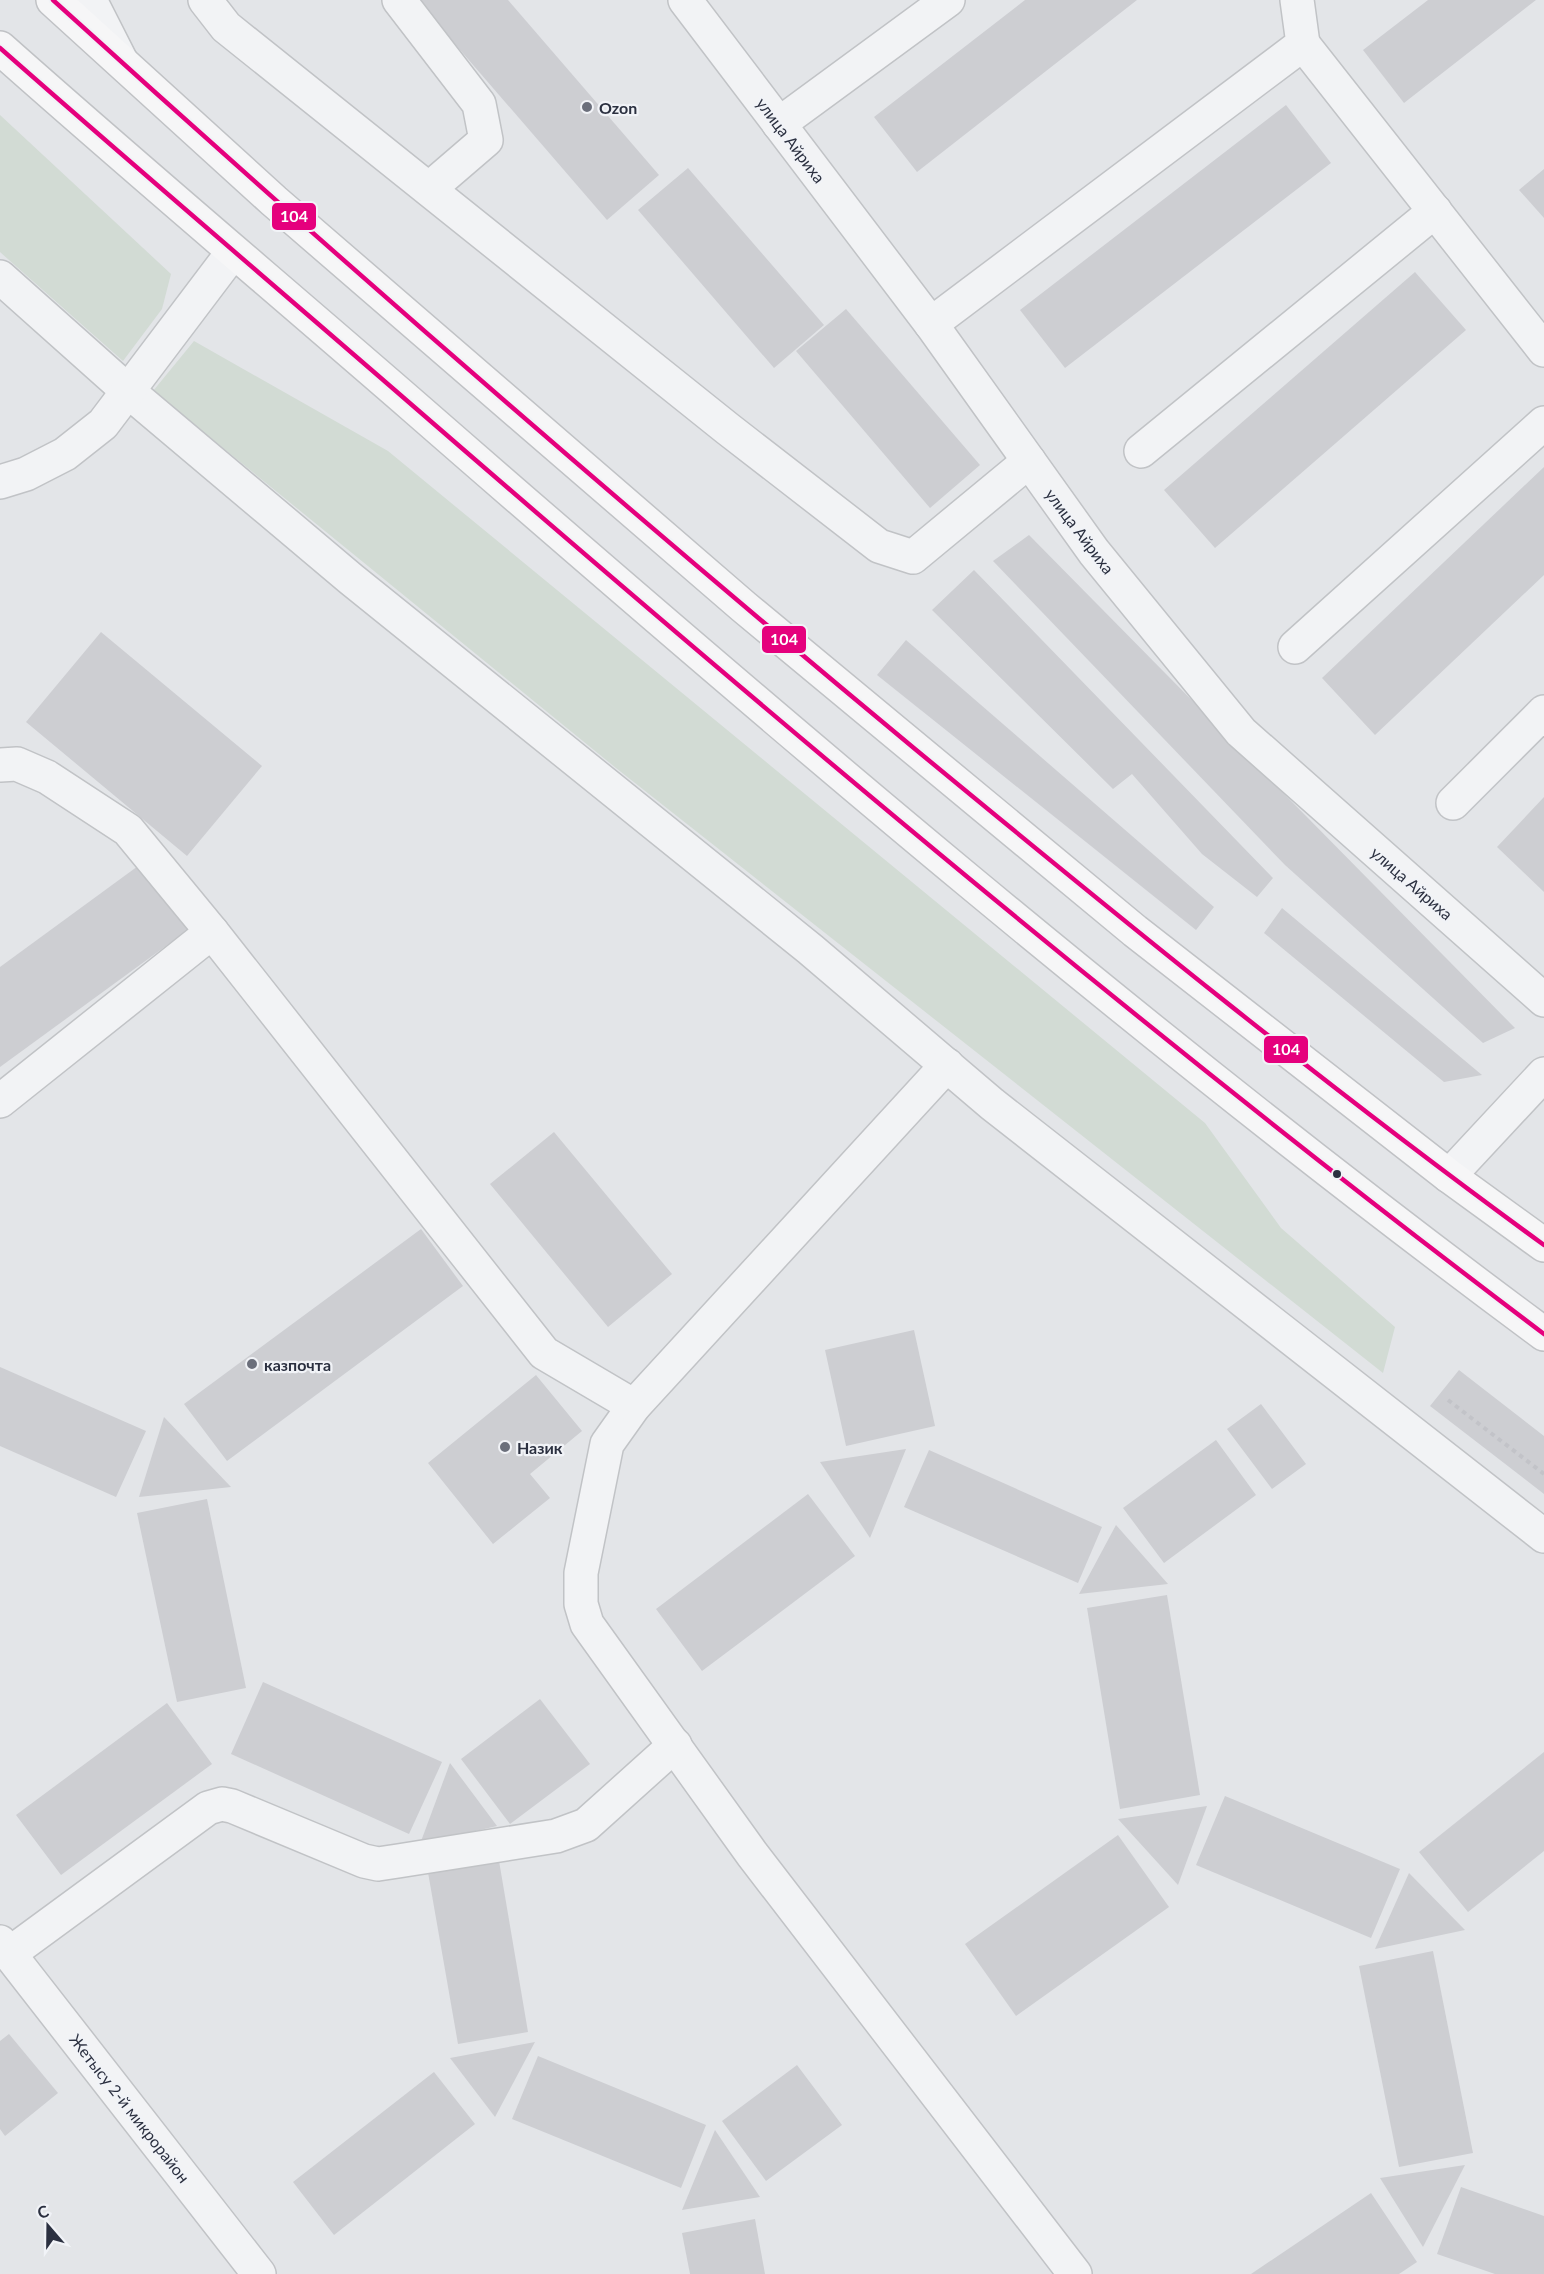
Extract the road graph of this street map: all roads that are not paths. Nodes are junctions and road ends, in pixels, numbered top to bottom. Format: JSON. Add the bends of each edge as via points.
{"nodes":[{"id":1,"x":53,"y":0,"type":"edge"},
{"id":2,"x":90,"y":0,"type":"edge"},
{"id":3,"x":205,"y":0,"type":"edge"},
{"id":4,"x":399,"y":0,"type":"edge"},
{"id":5,"x":685,"y":0,"type":"edge"},
{"id":6,"x":948,"y":0,"type":"edge"},
{"id":7,"x":1297,"y":0,"type":"edge"},
{"id":8,"x":1303,"y":44,"type":"junction"},
{"id":9,"x":6,"y":58,"type":"edge"},
{"id":10,"x":121,"y":61,"type":"junction"},
{"id":11,"x":779,"y":124,"type":"junction"},
{"id":12,"x":429,"y":189,"type":"junction"},
{"id":13,"x":1435,"y":211,"type":"junction"},
{"id":14,"x":233,"y":252,"type":"junction"},
{"id":15,"x":0,"y":276,"type":"edge"},
{"id":16,"x":931,"y":324,"type":"junction"},
{"id":17,"x":1544,"y":350,"type":"edge"},
{"id":18,"x":129,"y":392,"type":"junction"},
{"id":19,"x":1544,"y":423,"type":"edge"},
{"id":20,"x":1142,"y":451,"type":"dead end"},
{"id":21,"x":1029,"y":461,"type":"junction"},
{"id":22,"x":0,"y":482,"type":"edge"},
{"id":23,"x":1295,"y":647,"type":"dead end"},
{"id":24,"x":1544,"y":712,"type":"edge"},
{"id":25,"x":0,"y":765,"type":"edge"},
{"id":26,"x":1453,"y":803,"type":"dead end"},
{"id":27,"x":212,"y":932,"type":"junction"},
{"id":28,"x":1544,"y":1000,"type":"edge"},
{"id":29,"x":947,"y":1065,"type":"junction"},
{"id":30,"x":1544,"y":1074,"type":"edge"},
{"id":31,"x":0,"y":1101,"type":"edge"},
{"id":32,"x":1449,"y":1176,"type":"junction"},
{"id":33,"x":1544,"y":1245,"type":"edge"},
{"id":34,"x":1544,"y":1334,"type":"edge"},
{"id":35,"x":633,"y":1406,"type":"junction"},
{"id":36,"x":1544,"y":1536,"type":"edge"},
{"id":37,"x":675,"y":1745,"type":"junction"},
{"id":38,"x":5,"y":1948,"type":"edge"},
{"id":39,"x":259,"y":2274,"type":"edge"},
{"id":40,"x":1075,"y":2274,"type":"edge"}],
"edges":[{"from":1,"to":10,"type":"main road"},
{"from":2,"to":10,"type":"street"},
{"from":3,"to":12,"type":"street","via":[[226,27]]},
{"from":4,"to":12,"type":"street","via":[[479,104],[486,140]]},
{"from":5,"to":11,"type":"street","name":"улица Айриха"},
{"from":6,"to":11,"type":"street"},
{"from":7,"to":8,"type":"street"},
{"from":8,"to":13,"type":"street"},
{"from":8,"to":16,"type":"street"},
{"from":9,"to":14,"type":"main road"},
{"from":10,"to":32,"type":"main road","via":[[274,201],[744,607],[1135,931]]},
{"from":11,"to":16,"type":"street","name":"улица Айриха"},
{"from":12,"to":21,"type":"street","via":[[879,546],[913,556]]},
{"from":13,"to":17,"type":"street"},
{"from":13,"to":20,"type":"street"},
{"from":14,"to":18,"type":"street"},
{"from":14,"to":34,"type":"main road","via":[[710,665],[1090,982],[1407,1233]]},
{"from":15,"to":18,"type":"street"},
{"from":16,"to":21,"type":"street","name":"улица Айриха"},
{"from":18,"to":22,"type":"street","via":[[103,424],[65,454]]},
{"from":18,"to":29,"type":"street","via":[[351,579],[801,941]]},
{"from":19,"to":23,"type":"street"},
{"from":21,"to":28,"type":"street","name":"улица Айриха","via":[[1094,552],[1241,732]]},
{"from":24,"to":26,"type":"street"},
{"from":25,"to":27,"type":"street","via":[[17,764],[47,777],[128,830]]},
{"from":27,"to":31,"type":"street"},
{"from":27,"to":35,"type":"street","via":[[544,1353]]},
{"from":29,"to":35,"type":"street"},
{"from":29,"to":36,"type":"street"},
{"from":30,"to":32,"type":"street"},
{"from":32,"to":33,"type":"main road"},
{"from":35,"to":37,"type":"street","via":[[607,1444],[582,1573],[581,1604],[587,1624]]},
{"from":37,"to":38,"type":"street","via":[[586,1825],[556,1836],[378,1864],[232,1806],[208,1808]]},
{"from":37,"to":40,"type":"street","via":[[753,1854]]},
{"from":38,"to":39,"type":"street","name":"Жетысу 2-й микрорайон"}]}
